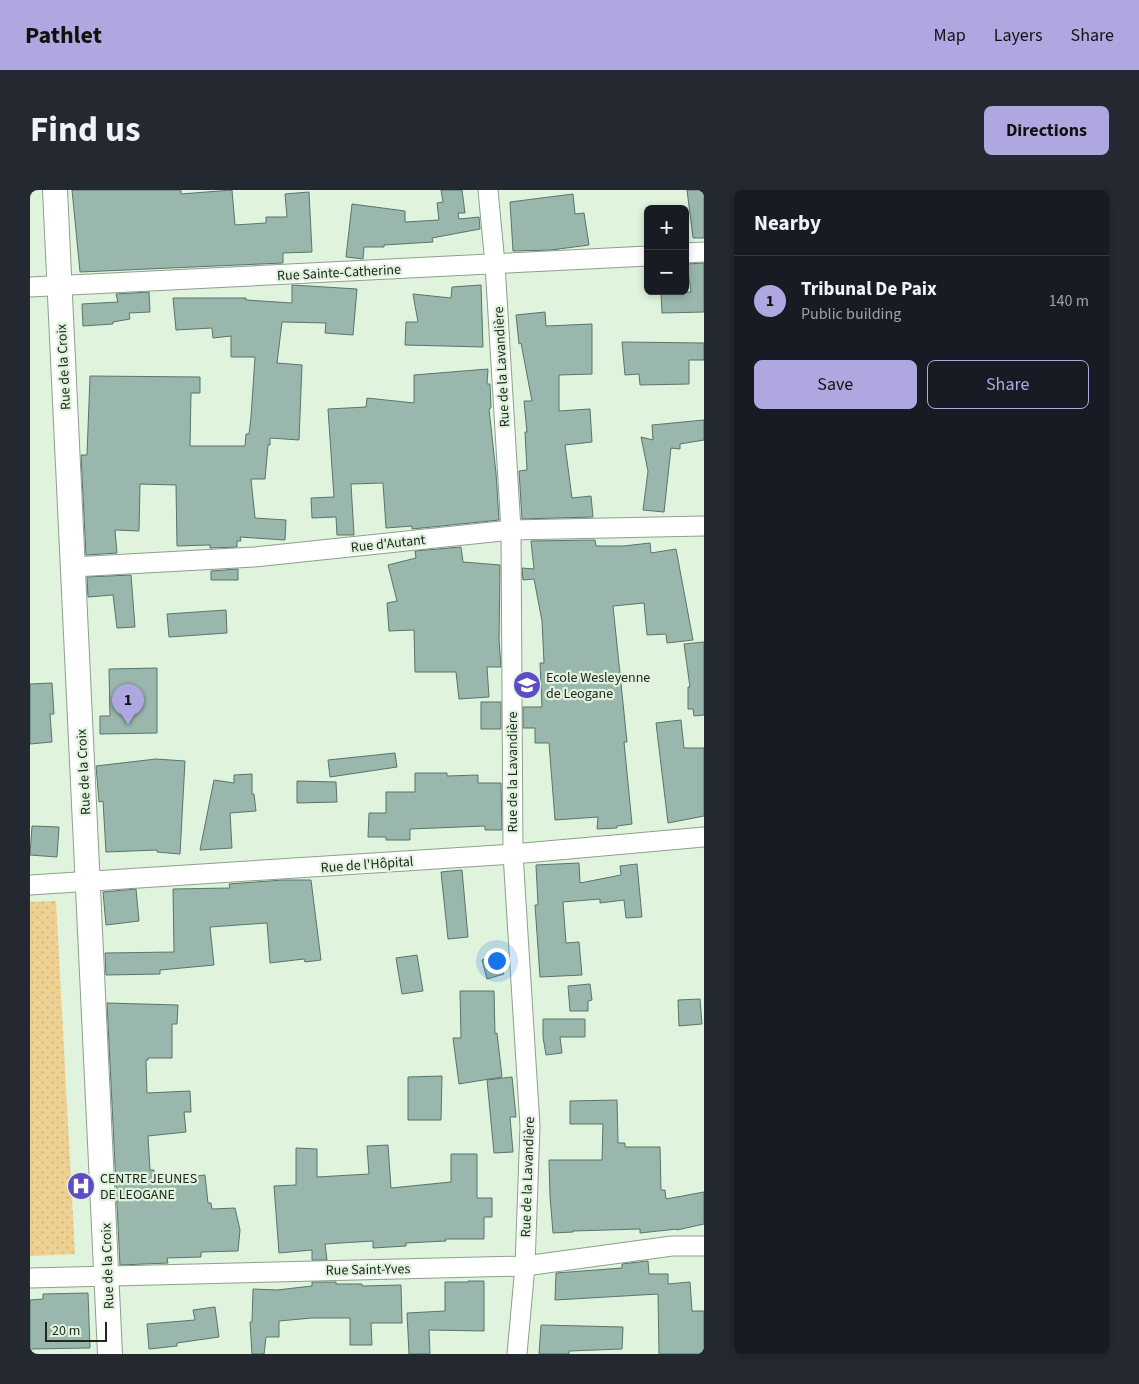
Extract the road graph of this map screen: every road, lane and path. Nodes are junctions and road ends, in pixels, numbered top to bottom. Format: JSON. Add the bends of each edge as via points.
{"nodes":[{"id":1,"x":55,"y":190,"type":"edge"},
{"id":2,"x":488,"y":190,"type":"edge"},
{"id":3,"x":704,"y":252,"type":"edge"},
{"id":4,"x":689,"y":253,"type":"edge"},
{"id":5,"x":644,"y":256,"type":"edge"},
{"id":6,"x":495,"y":264,"type":"junction"},
{"id":7,"x":59,"y":285,"type":"junction"},
{"id":8,"x":30,"y":287,"type":"edge"},
{"id":9,"x":704,"y":526,"type":"edge"},
{"id":10,"x":511,"y":530,"type":"junction"},
{"id":11,"x":73,"y":567,"type":"junction"},
{"id":12,"x":704,"y":837,"type":"edge"},
{"id":13,"x":513,"y":854,"type":"junction"},
{"id":14,"x":88,"y":882,"type":"junction"},
{"id":15,"x":30,"y":885,"type":"edge"},
{"id":16,"x":704,"y":1246,"type":"edge"},
{"id":17,"x":525,"y":1266,"type":"junction"},
{"id":18,"x":108,"y":1275,"type":"junction"},
{"id":19,"x":30,"y":1278,"type":"edge"},
{"id":20,"x":110,"y":1354,"type":"edge"},
{"id":21,"x":517,"y":1354,"type":"edge"}],
"edges":[{"from":1,"to":7,"type":"street","name":"Rue de la Croix"},
{"from":2,"to":6,"type":"street","name":"Rue de la Lavandière"},
{"from":3,"to":4,"type":"street"},
{"from":5,"to":6,"type":"street","name":"Rue Sainte-Catherine"},
{"from":6,"to":7,"type":"street","name":"Rue Sainte-Catherine"},
{"from":6,"to":10,"type":"street","name":"Rue de la Lavandière"},
{"from":7,"to":8,"type":"street","name":"Rue Sainte-Catherine"},
{"from":7,"to":11,"type":"street","name":"Rue de la Croix"},
{"from":9,"to":10,"type":"street","name":"Rue d'Autant"},
{"from":10,"to":11,"type":"street","name":"Rue d'Autant","via":[[254,557]]},
{"from":10,"to":13,"type":"street","name":"Rue de la Lavandière"},
{"from":11,"to":14,"type":"street","name":"Rue de la Croix"},
{"from":12,"to":13,"type":"street","name":"Rue de l'Hôpital"},
{"from":13,"to":14,"type":"street","name":"Rue de l'Hôpital"},
{"from":13,"to":17,"type":"street","name":"Rue de la Lavandière","via":[[530,1126]]},
{"from":14,"to":15,"type":"street","name":"Rue de l'Hôpital"},
{"from":14,"to":18,"type":"street","name":"Rue de la Croix"},
{"from":16,"to":17,"type":"street","name":"Rue Saint-Yves","via":[[672,1246]]},
{"from":17,"to":18,"type":"street","name":"Rue Saint-Yves"},
{"from":17,"to":21,"type":"street","name":"Rue de la Lavandière"},
{"from":18,"to":19,"type":"street","name":"Rue Saint-Yves"},
{"from":18,"to":20,"type":"street","name":"Rue de la Croix"}]}
